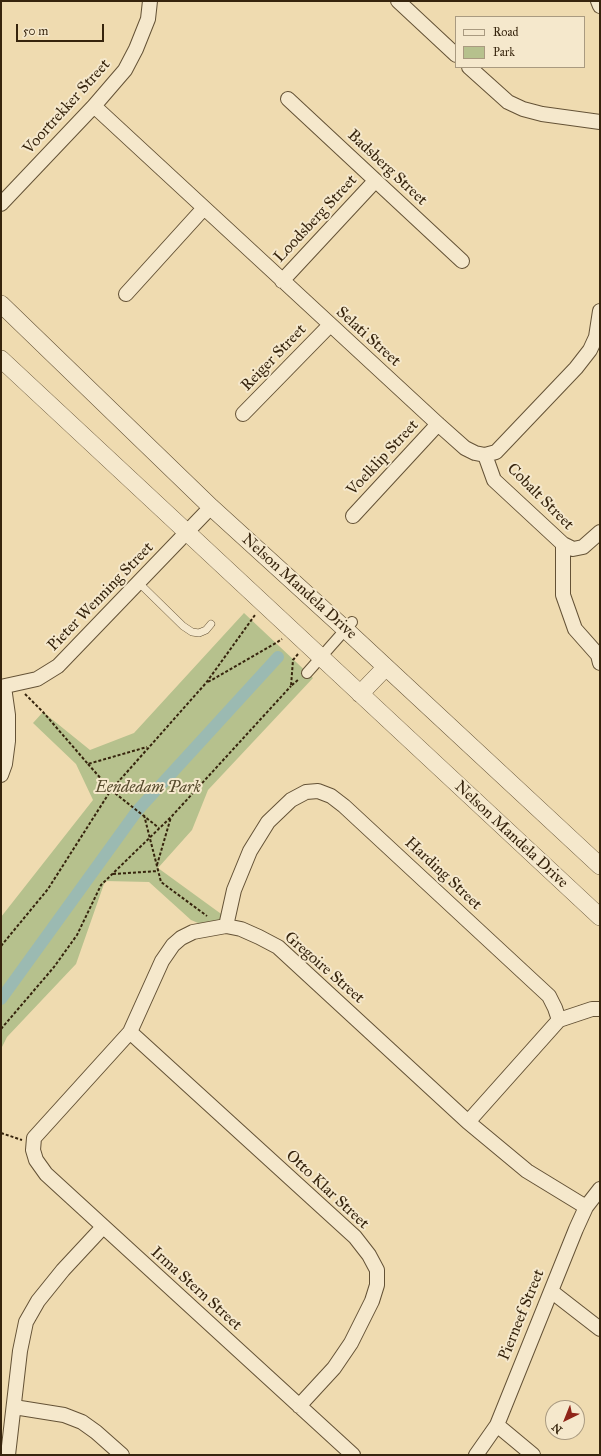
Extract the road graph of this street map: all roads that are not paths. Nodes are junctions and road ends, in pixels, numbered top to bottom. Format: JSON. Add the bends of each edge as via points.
{"nodes":[{"id":1,"x":150,"y":1,"type":"edge"},
{"id":2,"x":398,"y":1,"type":"edge"},
{"id":3,"x":598,"y":1,"type":"edge"},
{"id":4,"x":600,"y":6,"type":"edge"},
{"id":5,"x":455,"y":54,"type":"edge"},
{"id":6,"x":470,"y":68,"type":"edge"},
{"id":7,"x":288,"y":99,"type":"dead end"},
{"id":8,"x":94,"y":106,"type":"junction"},
{"id":9,"x":600,"y":122,"type":"edge"},
{"id":10,"x":376,"y":181,"type":"junction"},
{"id":11,"x":1,"y":204,"type":"edge"},
{"id":12,"x":204,"y":208,"type":"junction"},
{"id":13,"x":462,"y":261,"type":"dead end"},
{"id":14,"x":282,"y":281,"type":"junction"},
{"id":15,"x":126,"y":294,"type":"dead end"},
{"id":16,"x":1,"y":304,"type":"edge"},
{"id":17,"x":600,"y":311,"type":"edge"},
{"id":18,"x":330,"y":325,"type":"junction"},
{"id":19,"x":1,"y":359,"type":"edge"},
{"id":20,"x":243,"y":414,"type":"dead end"},
{"id":21,"x":438,"y":424,"type":"junction"},
{"id":22,"x":485,"y":455,"type":"junction"},
{"id":23,"x":211,"y":507,"type":"junction"},
{"id":24,"x":353,"y":516,"type":"dead end"},
{"id":25,"x":188,"y":532,"type":"junction"},
{"id":26,"x":600,"y":532,"type":"edge"},
{"id":27,"x":563,"y":544,"type":"junction"},
{"id":28,"x":139,"y":583,"type":"junction"},
{"id":29,"x":211,"y":624,"type":"dead end"},
{"id":30,"x":348,"y":625,"type":"junction"},
{"id":31,"x":321,"y":656,"type":"junction"},
{"id":32,"x":599,"y":658,"type":"edge"},
{"id":33,"x":386,"y":667,"type":"junction"},
{"id":34,"x":307,"y":673,"type":"dead end"},
{"id":35,"x":6,"y":686,"type":"edge"},
{"id":36,"x":360,"y":694,"type":"junction"},
{"id":37,"x":1,"y":775,"type":"edge"},
{"id":38,"x":600,"y":866,"type":"edge"},
{"id":39,"x":600,"y":917,"type":"edge"},
{"id":40,"x":226,"y":926,"type":"junction"},
{"id":41,"x":600,"y":1009,"type":"edge"},
{"id":42,"x":559,"y":1020,"type":"junction"},
{"id":43,"x":130,"y":1032,"type":"junction"},
{"id":44,"x":468,"y":1122,"type":"junction"},
{"id":45,"x":34,"y":1138,"type":"joint"},
{"id":46,"x":600,"y":1189,"type":"edge"},
{"id":47,"x":586,"y":1207,"type":"junction"},
{"id":48,"x":103,"y":1227,"type":"junction"},
{"id":49,"x":551,"y":1291,"type":"junction"},
{"id":50,"x":600,"y":1328,"type":"edge"},
{"id":51,"x":299,"y":1406,"type":"junction"},
{"id":52,"x":14,"y":1407,"type":"junction"},
{"id":53,"x":497,"y":1425,"type":"junction"},
{"id":54,"x":8,"y":1455,"type":"edge"},
{"id":55,"x":122,"y":1455,"type":"edge"},
{"id":56,"x":353,"y":1455,"type":"edge"},
{"id":57,"x":476,"y":1455,"type":"edge"},
{"id":58,"x":533,"y":1455,"type":"edge"}],
"edges":[{"from":1,"to":8,"type":"street","name":"Voortrekker Street","via":[[148,19],[125,70]]},
{"from":2,"to":5,"type":"street"},
{"from":3,"to":4,"type":"street"},
{"from":6,"to":9,"type":"street","via":[[508,102],[523,109]]},
{"from":7,"to":10,"type":"street","name":"Badsberg Street"},
{"from":8,"to":11,"type":"street","name":"Voortrekker Street"},
{"from":8,"to":12,"type":"street","name":"Selati Street"},
{"from":10,"to":13,"type":"street","name":"Badsberg Street"},
{"from":10,"to":14,"type":"street","name":"Loodsberg Street"},
{"from":12,"to":14,"type":"street","name":"Selati Street"},
{"from":12,"to":15,"type":"street"},
{"from":14,"to":18,"type":"street","name":"Selati Street"},
{"from":16,"to":23,"type":"street","name":"Nelson Mandela Drive"},
{"from":17,"to":22,"type":"street","via":[[596,337],[590,350],[576,368],[496,452]]},
{"from":18,"to":20,"type":"street","name":"Reiger Street"},
{"from":18,"to":21,"type":"street","name":"Selati Street"},
{"from":19,"to":25,"type":"street","name":"Nelson Mandela Drive"},
{"from":21,"to":22,"type":"street","name":"Selati Street","via":[[465,448],[475,454]]},
{"from":21,"to":24,"type":"street","name":"Voelklip Street"},
{"from":22,"to":27,"type":"street","name":"Cobalt Street","via":[[494,480]]},
{"from":23,"to":25,"type":"street","name":"Pieter Wenning Street"},
{"from":23,"to":30,"type":"street","name":"Nelson Mandela Drive"},
{"from":25,"to":28,"type":"street","name":"Pieter Wenning Street"},
{"from":25,"to":31,"type":"street","name":"Nelson Mandela Drive"},
{"from":26,"to":27,"type":"street","name":"Cobalt Street","via":[[583,547],[573,549]]},
{"from":27,"to":32,"type":"street","via":[[563,595],[575,629]]},
{"from":28,"to":29,"type":"lane","via":[[192,632],[199,633]]},
{"from":28,"to":35,"type":"street","name":"Pieter Wenning Street","via":[[58,666],[37,679]]},
{"from":30,"to":31,"type":"street"},
{"from":30,"to":33,"type":"street","name":"Nelson Mandela Drive"},
{"from":31,"to":34,"type":"street"},
{"from":31,"to":36,"type":"street","name":"Nelson Mandela Drive"},
{"from":33,"to":36,"type":"street"},
{"from":33,"to":38,"type":"street","name":"Nelson Mandela Drive"},
{"from":35,"to":37,"type":"street","via":[[8,741]]},
{"from":36,"to":39,"type":"street","name":"Nelson Mandela Drive"},
{"from":40,"to":42,"type":"street","name":"Harding Street","via":[[234,890],[250,851],[268,822],[291,800],[306,792],[318,790],[344,806],[548,996]]},
{"from":40,"to":43,"type":"street","name":"Gregoire Street","via":[[193,932],[173,945],[162,960]]},
{"from":40,"to":44,"type":"street","name":"Gregoire Street","via":[[241,929],[278,947]]},
{"from":41,"to":42,"type":"street","via":[[592,1009]]},
{"from":42,"to":44,"type":"street"},
{"from":43,"to":45,"type":"street","name":"Gregoire Street"},
{"from":43,"to":51,"type":"street","name":"Otto Klar Street","via":[[355,1237],[369,1254],[377,1270],[377,1285],[372,1301],[351,1343],[334,1368]]},
{"from":44,"to":47,"type":"street","name":"Gregoire Street","via":[[527,1171]]},
{"from":45,"to":48,"type":"street","name":"Irma Stern Street","via":[[33,1150],[36,1160],[46,1174]]},
{"from":46,"to":47,"type":"street","name":"Pierneef Street"},
{"from":47,"to":49,"type":"street","name":"Pierneef Street"},
{"from":48,"to":51,"type":"street","name":"Irma Stern Street"},
{"from":48,"to":52,"type":"street","via":[[63,1270],[38,1301],[26,1322]]},
{"from":49,"to":50,"type":"street"},
{"from":49,"to":53,"type":"street","name":"Pierneef Street"},
{"from":51,"to":56,"type":"street","name":"Irma Stern Street"},
{"from":52,"to":54,"type":"street"},
{"from":52,"to":55,"type":"street","via":[[64,1415],[82,1422]]},
{"from":53,"to":57,"type":"street","name":"Pierneef Street"},
{"from":53,"to":58,"type":"street"}]}
